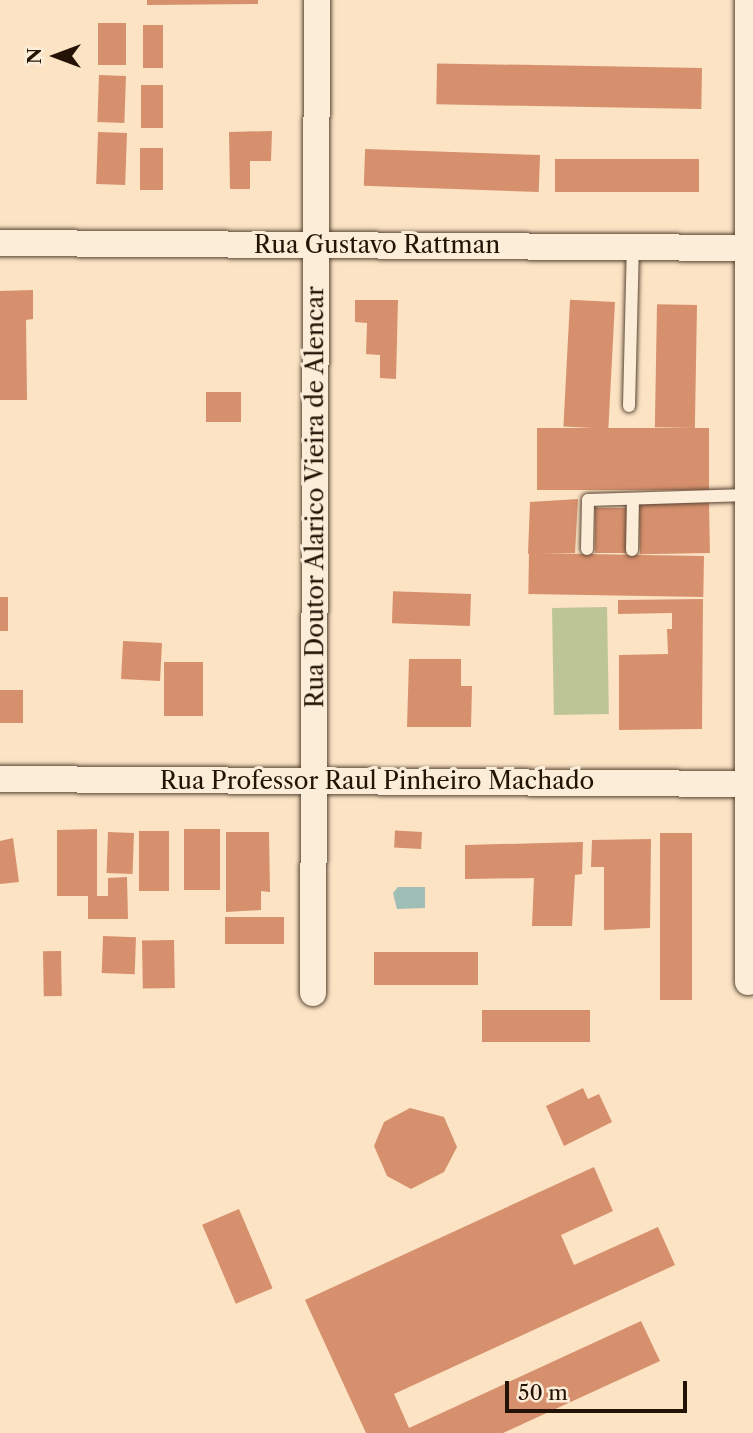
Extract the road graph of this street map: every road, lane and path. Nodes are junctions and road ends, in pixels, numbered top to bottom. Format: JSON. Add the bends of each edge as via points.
{"nodes":[{"id":1,"x":317,"y":0,"type":"edge"},
{"id":2,"x":748,"y":0,"type":"edge"},
{"id":3,"x":0,"y":243,"type":"edge"},
{"id":4,"x":316,"y":245,"type":"junction"},
{"id":5,"x":633,"y":247,"type":"junction"},
{"id":6,"x":751,"y":248,"type":"edge"},
{"id":7,"x":629,"y":406,"type":"dead end"},
{"id":8,"x":748,"y":495,"type":"junction"},
{"id":9,"x":633,"y":499,"type":"junction"},
{"id":10,"x":587,"y":549,"type":"dead end"},
{"id":11,"x":632,"y":550,"type":"dead end"},
{"id":12,"x":0,"y":779,"type":"edge"},
{"id":13,"x":314,"y":781,"type":"junction"},
{"id":14,"x":750,"y":784,"type":"edge"},
{"id":15,"x":747,"y":982,"type":"dead end"},
{"id":16,"x":313,"y":993,"type":"dead end"}],
"edges":[{"from":1,"to":4,"type":"street","name":"Rua Doutor Alarico Vieira de Alencar"},
{"from":2,"to":6,"type":"street"},
{"from":3,"to":4,"type":"street","name":"Rua Gustavo Rattman"},
{"from":4,"to":5,"type":"street","name":"Rua Gustavo Rattman"},
{"from":4,"to":13,"type":"street","name":"Rua Doutor Alarico Vieira de Alencar"},
{"from":5,"to":6,"type":"street","name":"Rua Gustavo Rattman"},
{"from":5,"to":7,"type":"lane"},
{"from":6,"to":8,"type":"street"},
{"from":8,"to":9,"type":"lane"},
{"from":8,"to":14,"type":"street"},
{"from":9,"to":10,"type":"lane","via":[[588,500]]},
{"from":9,"to":11,"type":"lane"},
{"from":12,"to":13,"type":"street","name":"Rua Professor Raul Pinheiro Machado"},
{"from":13,"to":14,"type":"street","name":"Rua Professor Raul Pinheiro Machado"},
{"from":13,"to":16,"type":"street","name":"Rua Doutor Alarico Vieira de Alencar"},
{"from":14,"to":15,"type":"street"}]}
